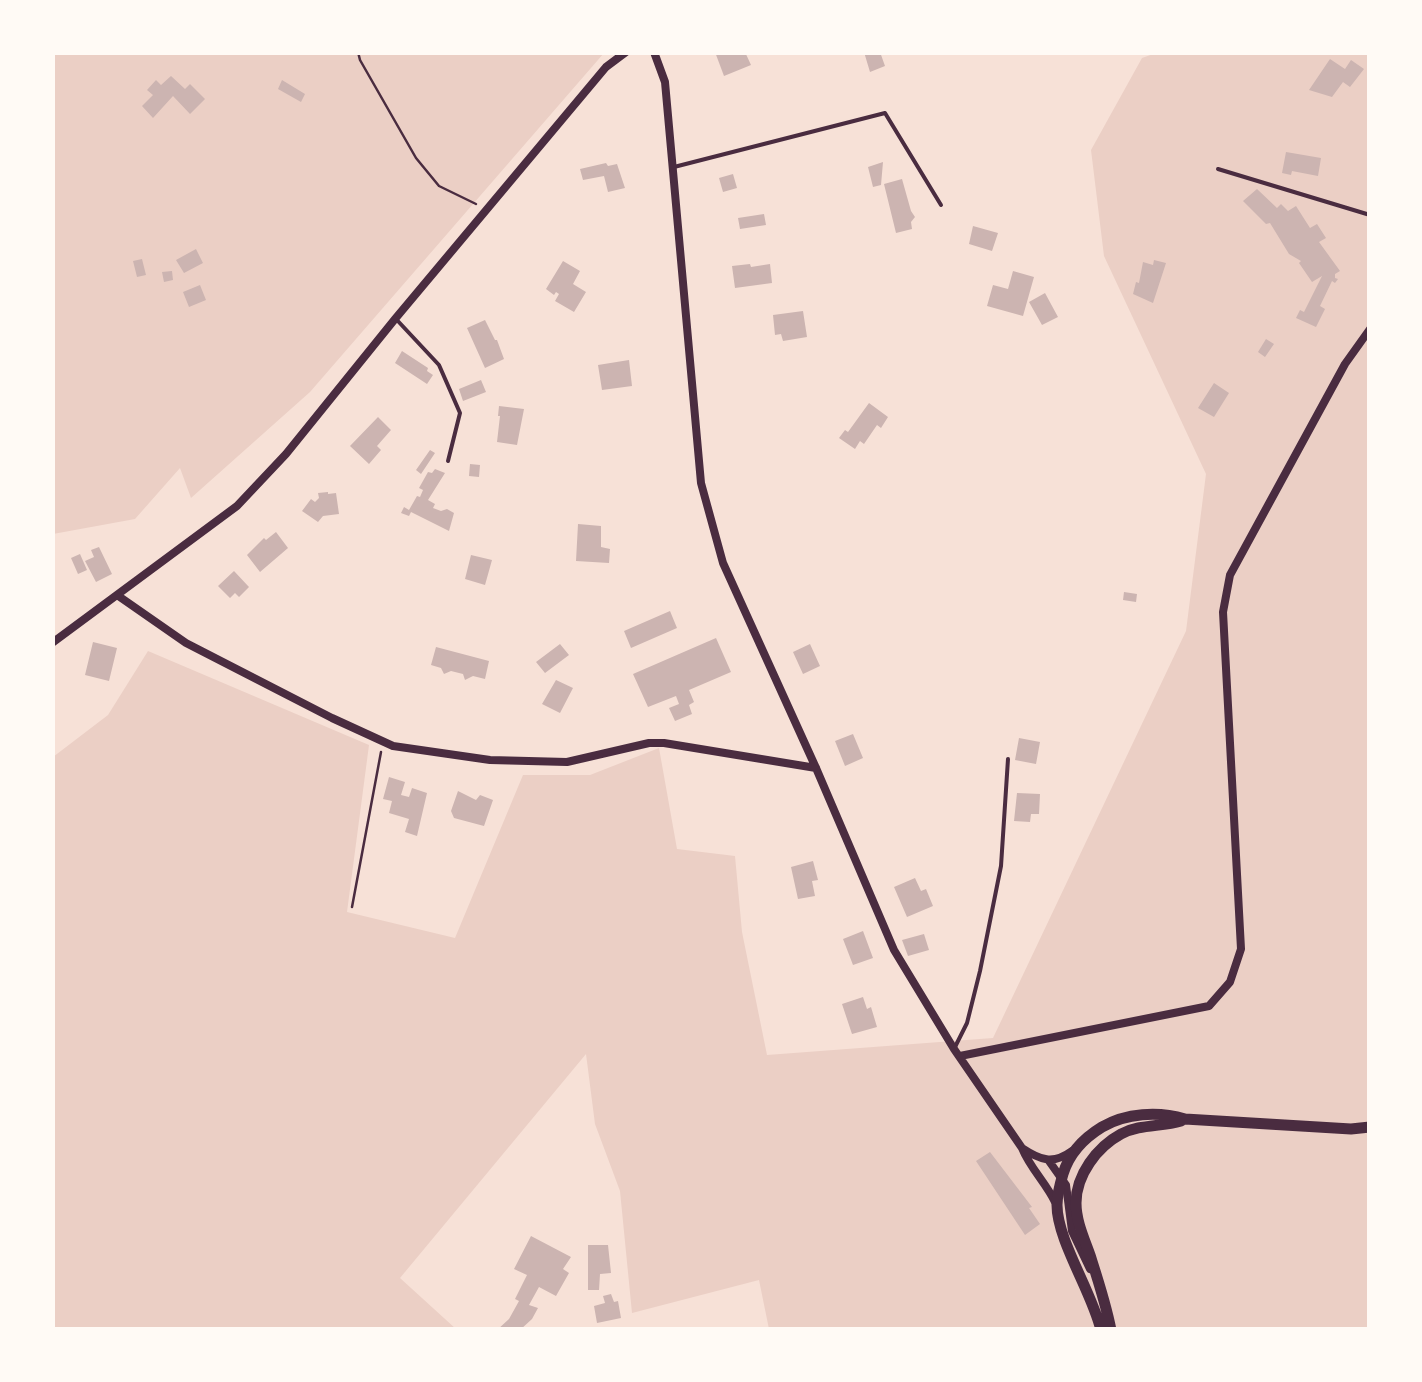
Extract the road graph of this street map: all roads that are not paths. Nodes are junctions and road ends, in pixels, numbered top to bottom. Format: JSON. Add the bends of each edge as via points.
{"nodes":[{"id":1,"x":626,"y":52,"type":"edge"},
{"id":2,"x":654,"y":52,"type":"edge"},
{"id":3,"x":674,"y":167,"type":"junction"},
{"id":4,"x":1218,"y":169,"type":"dead end"},
{"id":5,"x":941,"y":204,"type":"dead end"},
{"id":6,"x":1370,"y":215,"type":"edge"},
{"id":7,"x":395,"y":319,"type":"junction"},
{"id":8,"x":1370,"y":329,"type":"edge"},
{"id":9,"x":448,"y":461,"type":"dead end"},
{"id":10,"x":117,"y":595,"type":"junction"},
{"id":11,"x":52,"y":641,"type":"edge"},
{"id":12,"x":1008,"y":758,"type":"dead end"},
{"id":13,"x":816,"y":768,"type":"junction"},
{"id":14,"x":957,"y":1052,"type":"junction"},
{"id":15,"x":1185,"y":1120,"type":"junction"},
{"id":16,"x":1370,"y":1128,"type":"edge"},
{"id":17,"x":1078,"y":1147,"type":"junction"},
{"id":18,"x":1022,"y":1148,"type":"junction"},
{"id":19,"x":1049,"y":1161,"type":"junction"},
{"id":20,"x":1084,"y":1174,"type":"junction"},
{"id":21,"x":1043,"y":1181,"type":"junction"},
{"id":22,"x":1062,"y":1182,"type":"junction"},
{"id":23,"x":1057,"y":1205,"type":"junction"},
{"id":24,"x":1102,"y":1291,"type":"junction"},
{"id":25,"x":1101,"y":1330,"type":"edge"},
{"id":26,"x":1110,"y":1330,"type":"edge"}],
"edges":[{"from":1,"to":7,"type":"street","via":[[606,67]]},
{"from":2,"to":3,"type":"street","via":[[665,82]]},
{"from":3,"to":5,"type":"lane","via":[[885,113]]},
{"from":3,"to":13,"type":"street","via":[[701,483],[723,563]]},
{"from":4,"to":6,"type":"lane"},
{"from":7,"to":9,"type":"lane","via":[[439,365],[460,413]]},
{"from":7,"to":10,"type":"street","via":[[237,506]]},
{"from":8,"to":14,"type":"street","via":[[1230,575],[1223,612],[1240,949],[1230,982],[1209,1006]]},
{"from":10,"to":11,"type":"street"},
{"from":10,"to":13,"type":"street","via":[[186,643],[394,746],[490,760],[567,762],[649,742]]},
{"from":12,"to":14,"type":"lane","via":[[1001,866]]},
{"from":13,"to":14,"type":"street","via":[[894,950]]},
{"from":14,"to":18,"type":"street"},
{"from":15,"to":16,"type":"main road"},
{"from":15,"to":17,"type":"main road","via":[[1129,1116]]},
{"from":15,"to":20,"type":"main road","via":[[1120,1134]]},
{"from":17,"to":19,"type":"street"},
{"from":17,"to":22,"type":"main road"},
{"from":18,"to":19,"type":"street"},
{"from":18,"to":21,"type":"street"},
{"from":19,"to":22,"type":"street"},
{"from":20,"to":22,"type":"street"},
{"from":20,"to":24,"type":"main road","via":[[1077,1216]]},
{"from":21,"to":22,"type":"street"},
{"from":21,"to":23,"type":"street"},
{"from":22,"to":23,"type":"main road"},
{"from":22,"to":24,"type":"street","via":[[1072,1231]]},
{"from":23,"to":25,"type":"main road"},
{"from":24,"to":26,"type":"main road"}]}
